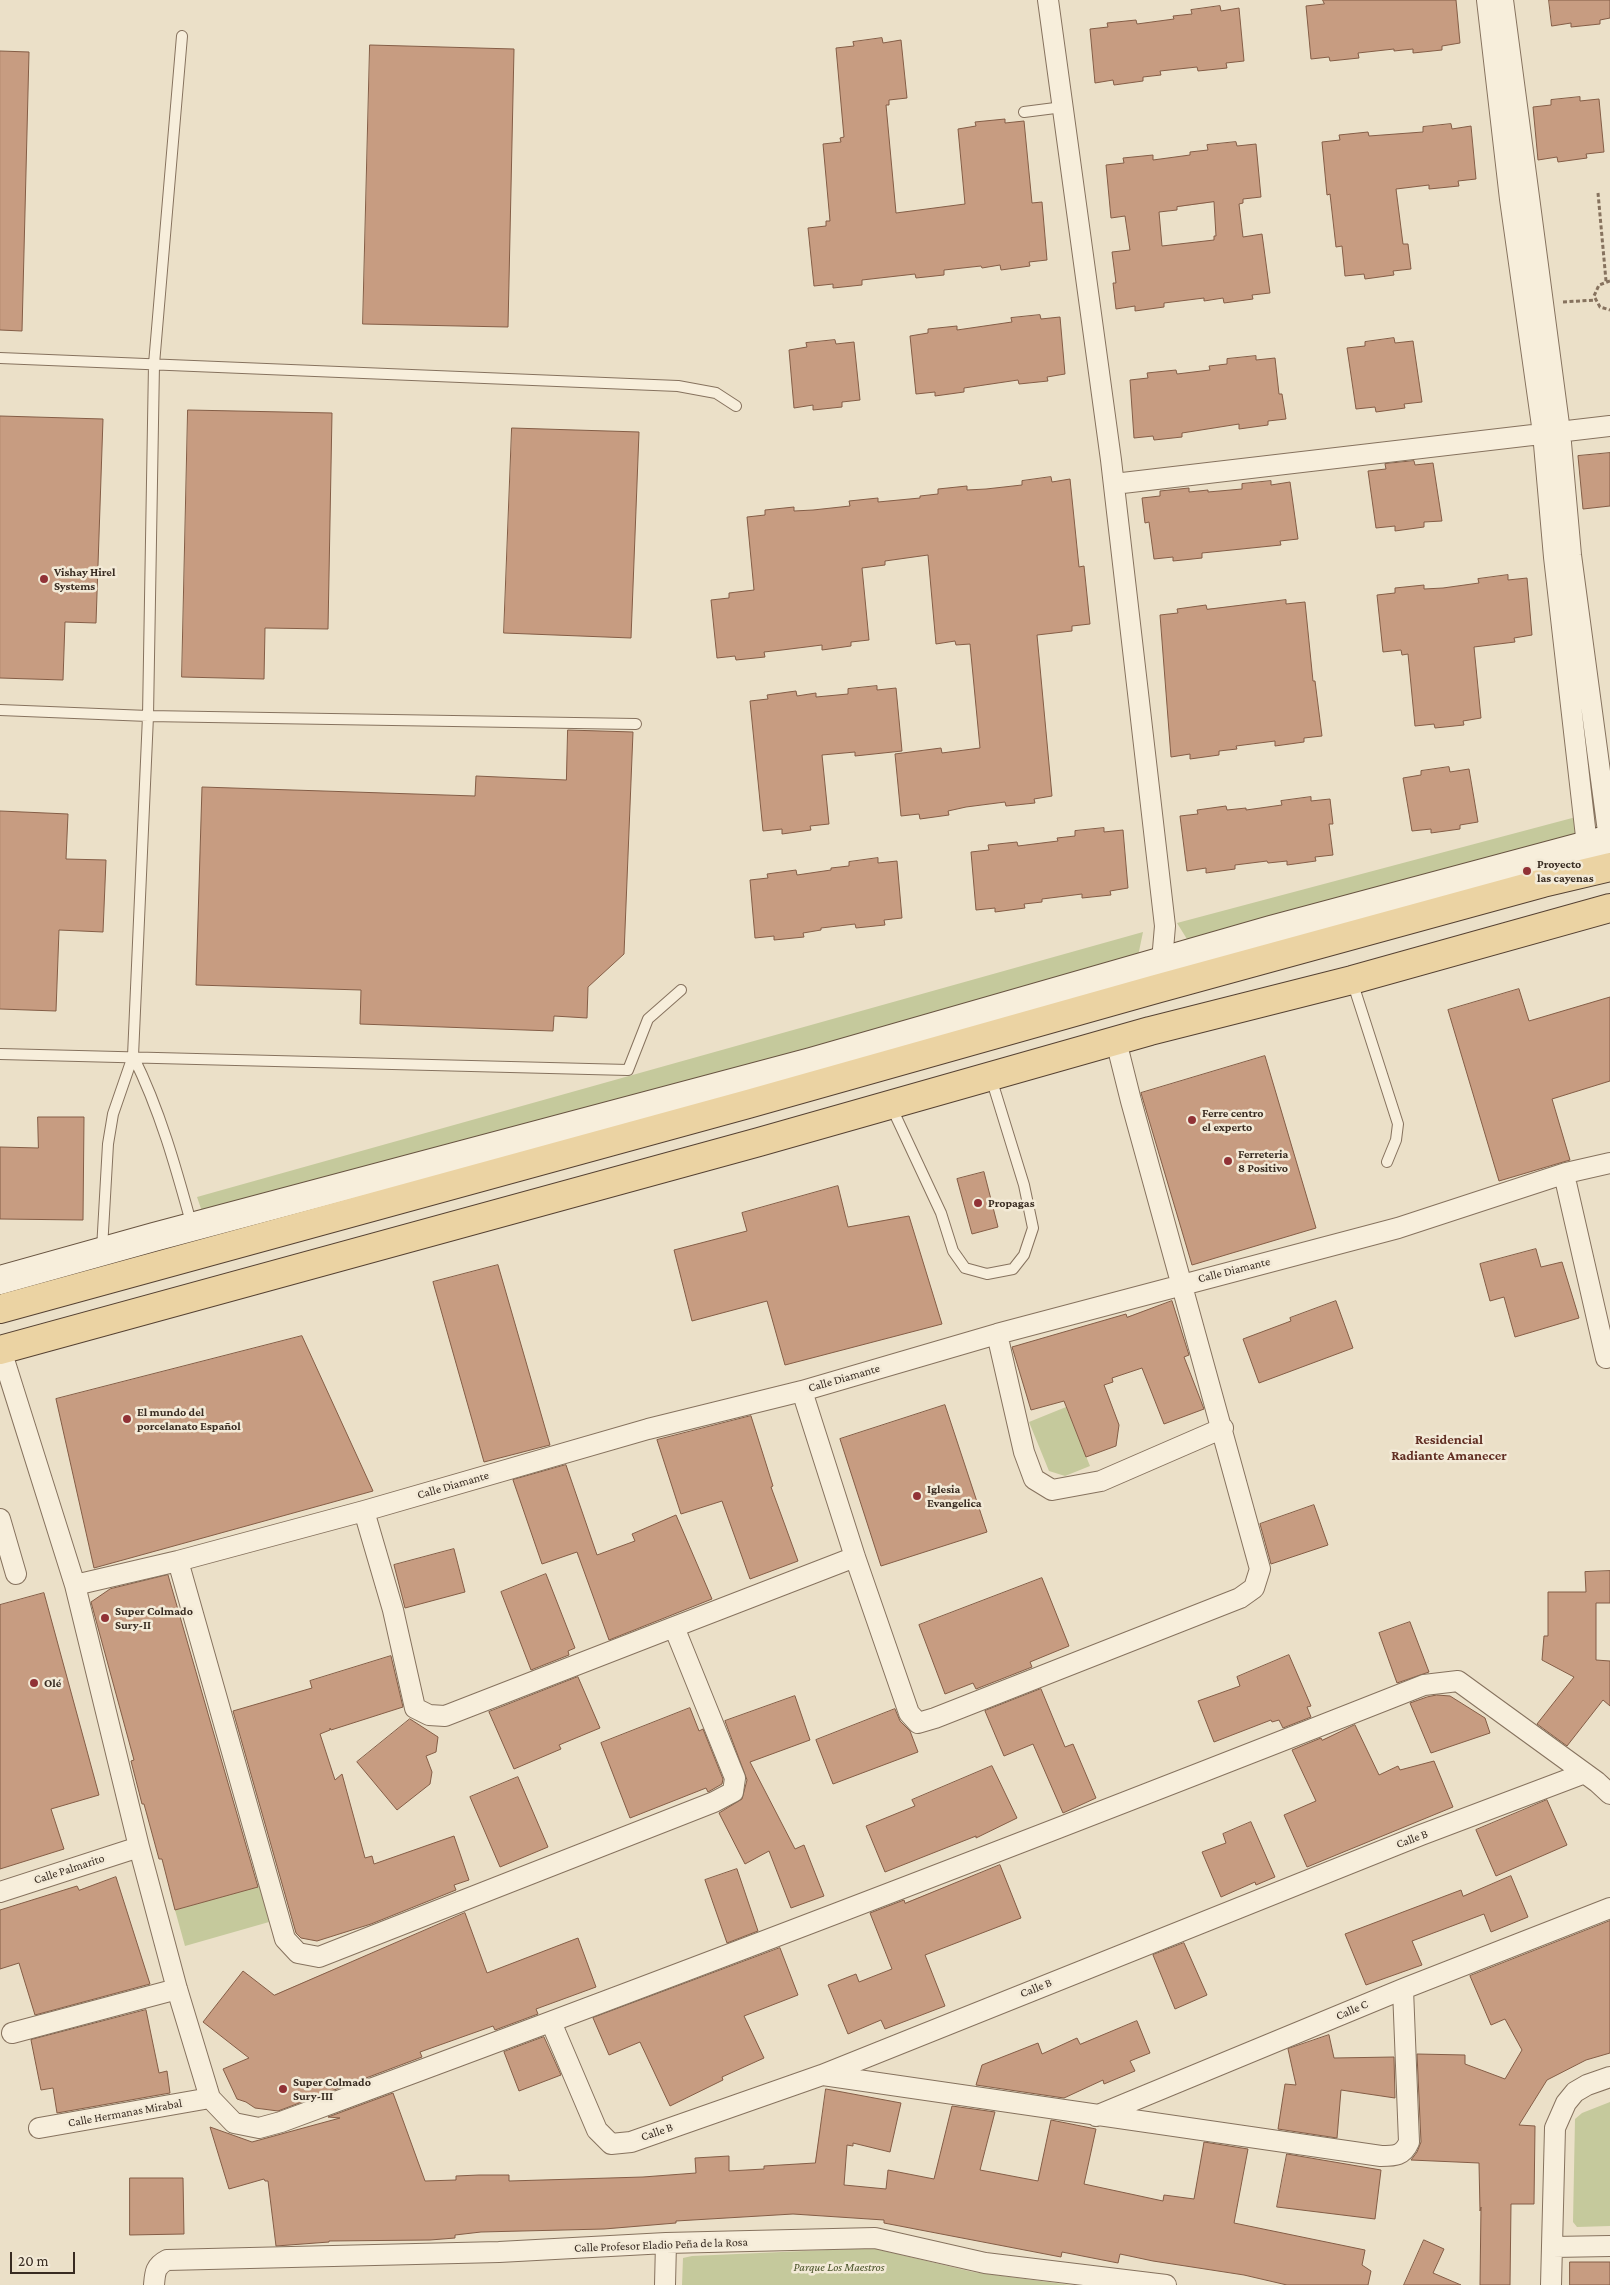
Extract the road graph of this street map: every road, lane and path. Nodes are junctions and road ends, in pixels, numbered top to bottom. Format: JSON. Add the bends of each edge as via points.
{"nodes":[{"id":1,"x":1048,"y":0,"type":"edge"},
{"id":2,"x":1487,"y":0,"type":"edge"},
{"id":3,"x":1504,"y":0,"type":"edge"},
{"id":4,"x":182,"y":36,"type":"dead end"},
{"id":5,"x":1505,"y":86,"type":"junction"},
{"id":6,"x":1063,"y":107,"type":"junction"},
{"id":7,"x":1024,"y":112,"type":"dead end"},
{"id":8,"x":1598,"y":193,"type":"dead end"},
{"id":9,"x":1608,"y":282,"type":"edge"},
{"id":10,"x":1595,"y":300,"type":"junction"},
{"id":11,"x":1534,"y":305,"type":"junction"},
{"id":12,"x":1610,"y":310,"type":"edge"},
{"id":13,"x":0,"y":358,"type":"edge"},
{"id":14,"x":154,"y":364,"type":"junction"},
{"id":15,"x":736,"y":406,"type":"dead end"},
{"id":16,"x":1610,"y":426,"type":"edge"},
{"id":17,"x":1551,"y":432,"type":"junction"},
{"id":18,"x":1114,"y":484,"type":"junction"},
{"id":19,"x":0,"y":710,"type":"edge"},
{"id":20,"x":148,"y":716,"type":"junction"},
{"id":21,"x":636,"y":724,"type":"dead end"},
{"id":22,"x":1600,"y":832,"type":"edge"},
{"id":23,"x":1610,"y":866,"type":"edge"},
{"id":24,"x":1604,"y":912,"type":"edge"},
{"id":25,"x":1162,"y":962,"type":"junction"},
{"id":26,"x":1352,"y":980,"type":"junction"},
{"id":27,"x":681,"y":990,"type":"dead end"},
{"id":28,"x":1116,"y":1041,"type":"junction"},
{"id":29,"x":0,"y":1054,"type":"edge"},
{"id":30,"x":133,"y":1056,"type":"junction"},
{"id":31,"x":990,"y":1077,"type":"junction"},
{"id":32,"x":891,"y":1105,"type":"junction"},
{"id":33,"x":1387,"y":1162,"type":"dead end"},
{"id":34,"x":1610,"y":1163,"type":"edge"},
{"id":35,"x":1564,"y":1174,"type":"junction"},
{"id":36,"x":192,"y":1226,"type":"junction"},
{"id":37,"x":102,"y":1251,"type":"junction"},
{"id":38,"x":0,"y":1280,"type":"edge"},
{"id":39,"x":1182,"y":1283,"type":"junction"},
{"id":40,"x":0,"y":1309,"type":"edge"},
{"id":41,"x":997,"y":1334,"type":"junction"},
{"id":42,"x":0,"y":1350,"type":"edge"},
{"id":43,"x":1606,"y":1358,"type":"dead end"},
{"id":44,"x":802,"y":1391,"type":"junction"},
{"id":45,"x":1223,"y":1428,"type":"junction"},
{"id":46,"x":364,"y":1511,"type":"junction"},
{"id":47,"x":0,"y":1519,"type":"edge"},
{"id":48,"x":855,"y":1557,"type":"junction"},
{"id":49,"x":178,"y":1561,"type":"junction"},
{"id":50,"x":16,"y":1574,"type":"dead end"},
{"id":51,"x":75,"y":1585,"type":"junction"},
{"id":52,"x":674,"y":1626,"type":"junction"},
{"id":53,"x":1585,"y":1773,"type":"junction"},
{"id":54,"x":1610,"y":1794,"type":"edge"},
{"id":55,"x":139,"y":1847,"type":"junction"},
{"id":56,"x":0,"y":1892,"type":"edge"},
{"id":57,"x":1610,"y":1908,"type":"edge"},
{"id":58,"x":177,"y":1989,"type":"junction"},
{"id":59,"x":1403,"y":1989,"type":"junction"},
{"id":60,"x":551,"y":2022,"type":"junction"},
{"id":61,"x":12,"y":2033,"type":"dead end"},
{"id":62,"x":822,"y":2074,"type":"junction"},
{"id":63,"x":1610,"y":2077,"type":"edge"},
{"id":64,"x":210,"y":2098,"type":"junction"},
{"id":65,"x":1096,"y":2116,"type":"junction"},
{"id":66,"x":39,"y":2128,"type":"dead end"},
{"id":67,"x":666,"y":2243,"type":"junction"},
{"id":68,"x":1610,"y":2246,"type":"edge"},
{"id":69,"x":1553,"y":2247,"type":"junction"},
{"id":70,"x":155,"y":2278,"type":"edge"},
{"id":71,"x":665,"y":2285,"type":"edge"},
{"id":72,"x":1166,"y":2285,"type":"edge"},
{"id":73,"x":1551,"y":2285,"type":"edge"}],
"edges":[{"from":1,"to":6,"type":"street"},
{"from":2,"to":5,"type":"street"},
{"from":3,"to":5,"type":"street"},
{"from":4,"to":14,"type":"lane"},
{"from":5,"to":11,"type":"street"},
{"from":6,"to":7,"type":"lane"},
{"from":6,"to":18,"type":"street"},
{"from":8,"to":9,"type":"path"},
{"from":9,"to":10,"type":"path","via":[[1596,288]]},
{"from":10,"to":11,"type":"path"},
{"from":10,"to":12,"type":"path","via":[[1600,307]]},
{"from":11,"to":17,"type":"street"},
{"from":13,"to":14,"type":"lane"},
{"from":14,"to":15,"type":"lane","via":[[678,386],[716,393]]},
{"from":14,"to":20,"type":"lane"},
{"from":16,"to":17,"type":"street"},
{"from":17,"to":18,"type":"street"},
{"from":17,"to":22,"type":"street","via":[[1562,556]]},
{"from":18,"to":25,"type":"street","via":[[1165,926]]},
{"from":19,"to":20,"type":"lane"},
{"from":20,"to":21,"type":"lane"},
{"from":20,"to":30,"type":"lane"},
{"from":22,"to":25,"type":"street"},
{"from":23,"to":40,"type":"main road","via":[[1156,988]]},
{"from":24,"to":26,"type":"main road"},
{"from":25,"to":36,"type":"street","via":[[811,1062]]},
{"from":26,"to":28,"type":"main road"},
{"from":26,"to":33,"type":"lane","via":[[1398,1124],[1396,1140]]},
{"from":27,"to":30,"type":"lane","via":[[648,1019],[628,1070]]},
{"from":28,"to":31,"type":"main road"},
{"from":28,"to":39,"type":"street"},
{"from":29,"to":30,"type":"lane"},
{"from":30,"to":36,"type":"lane","via":[[151,1093]]},
{"from":30,"to":37,"type":"lane","via":[[108,1144]]},
{"from":31,"to":32,"type":"main road"},
{"from":31,"to":32,"type":"lane","via":[[1024,1185],[1033,1228],[1024,1255],[1014,1269],[987,1274],[964,1268],[953,1250],[941,1213]]},
{"from":32,"to":42,"type":"main road"},
{"from":34,"to":35,"type":"street","name":"Calle Diamante"},
{"from":35,"to":39,"type":"street","name":"Calle Diamante","via":[[1398,1228]]},
{"from":35,"to":43,"type":"street"},
{"from":36,"to":37,"type":"street"},
{"from":37,"to":38,"type":"street"},
{"from":39,"to":41,"type":"street","name":"Calle Diamante"},
{"from":39,"to":45,"type":"street"},
{"from":41,"to":44,"type":"street","name":"Calle Diamante"},
{"from":41,"to":45,"type":"street","via":[[1024,1452],[1034,1479],[1052,1490],[1101,1481]]},
{"from":42,"to":51,"type":"street"},
{"from":44,"to":46,"type":"street","name":"Calle Diamante","via":[[648,1429]]},
{"from":44,"to":48,"type":"street"},
{"from":45,"to":48,"type":"street","via":[[1260,1569],[1254,1588],[1240,1598],[935,1718],[918,1723],[910,1713]]},
{"from":46,"to":49,"type":"street","name":"Calle Diamante"},
{"from":46,"to":52,"type":"street","via":[[393,1610],[415,1708],[429,1715],[445,1716]]},
{"from":47,"to":50,"type":"street"},
{"from":48,"to":52,"type":"street"},
{"from":49,"to":51,"type":"street","name":"Calle Diamante"},
{"from":49,"to":52,"type":"street","via":[[286,1940],[298,1953],[319,1957],[733,1792],[735,1778]]},
{"from":51,"to":55,"type":"street"},
{"from":53,"to":54,"type":"street"},
{"from":53,"to":60,"type":"street","via":[[1458,1681],[1424,1685]]},
{"from":53,"to":62,"type":"street","name":"Calle B","via":[[1375,1853]]},
{"from":55,"to":56,"type":"street","name":"Calle Palmarito"},
{"from":55,"to":58,"type":"street"},
{"from":57,"to":59,"type":"street","name":"Calle C"},
{"from":58,"to":61,"type":"street"},
{"from":58,"to":64,"type":"street"},
{"from":59,"to":65,"type":"street","name":"Calle C"},
{"from":59,"to":65,"type":"street","via":[[1409,2142],[1405,2151],[1396,2156]]},
{"from":60,"to":62,"type":"street","name":"Calle B","via":[[597,2130],[610,2144],[631,2142]]},
{"from":60,"to":64,"type":"street","via":[[259,2128],[234,2123]]},
{"from":62,"to":65,"type":"street"},
{"from":63,"to":69,"type":"street","via":[[1575,2092],[1566,2103],[1555,2128]]},
{"from":64,"to":66,"type":"street","name":"Calle Hermanas Mirabal"},
{"from":67,"to":70,"type":"street","name":"Calle Profesor Eladio Peña de la Rosa","via":[[499,2252],[167,2260],[160,2263]]},
{"from":67,"to":71,"type":"street"},
{"from":67,"to":72,"type":"street","name":"Calle Profesor Eladio Peña de la Rosa","via":[[875,2238],[985,2263]]},
{"from":68,"to":69,"type":"street"},
{"from":69,"to":73,"type":"street"}]}
